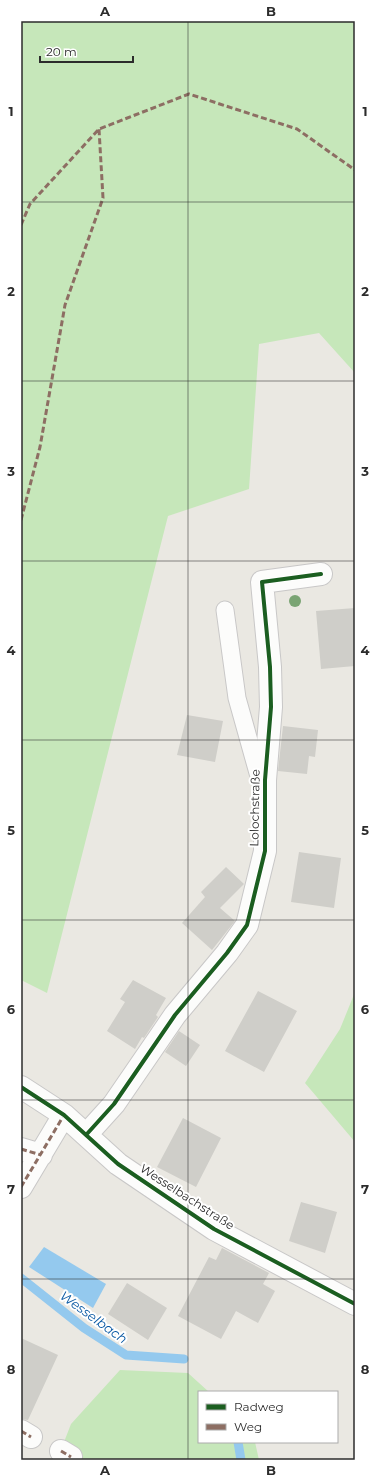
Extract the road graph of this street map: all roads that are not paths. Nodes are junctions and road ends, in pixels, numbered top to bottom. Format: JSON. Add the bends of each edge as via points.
{"nodes":[{"id":1,"x":321,"y":574,"type":"dead end"},
{"id":2,"x":225,"y":610,"type":"dead end"},
{"id":3,"x":265,"y":780,"type":"junction"},
{"id":4,"x":21,"y":1087,"type":"edge"},
{"id":5,"x":64,"y":1115,"type":"junction"},
{"id":6,"x":86,"y":1135,"type":"junction"},
{"id":7,"x":31,"y":1152,"type":"edge"},
{"id":8,"x":21,"y":1187,"type":"edge"},
{"id":9,"x":355,"y":1304,"type":"edge"}],
"edges":[{"from":1,"to":3,"type":"street","name":"Lolochstraße","via":[[262,582],[271,706]]},
{"from":2,"to":3,"type":"lane","via":[[237,698],[258,773]]},
{"from":3,"to":6,"type":"street","name":"Lolochstraße","via":[[265,851],[247,925],[175,1015],[114,1104]]},
{"from":4,"to":5,"type":"street","name":"Wesselbachstraße"},
{"from":5,"to":6,"type":"street","name":"Wesselbachstraße"},
{"from":5,"to":7,"type":"street"},
{"from":6,"to":9,"type":"street","name":"Wesselbachstraße","via":[[118,1164],[214,1229]]},
{"from":7,"to":8,"type":"street"}]}
